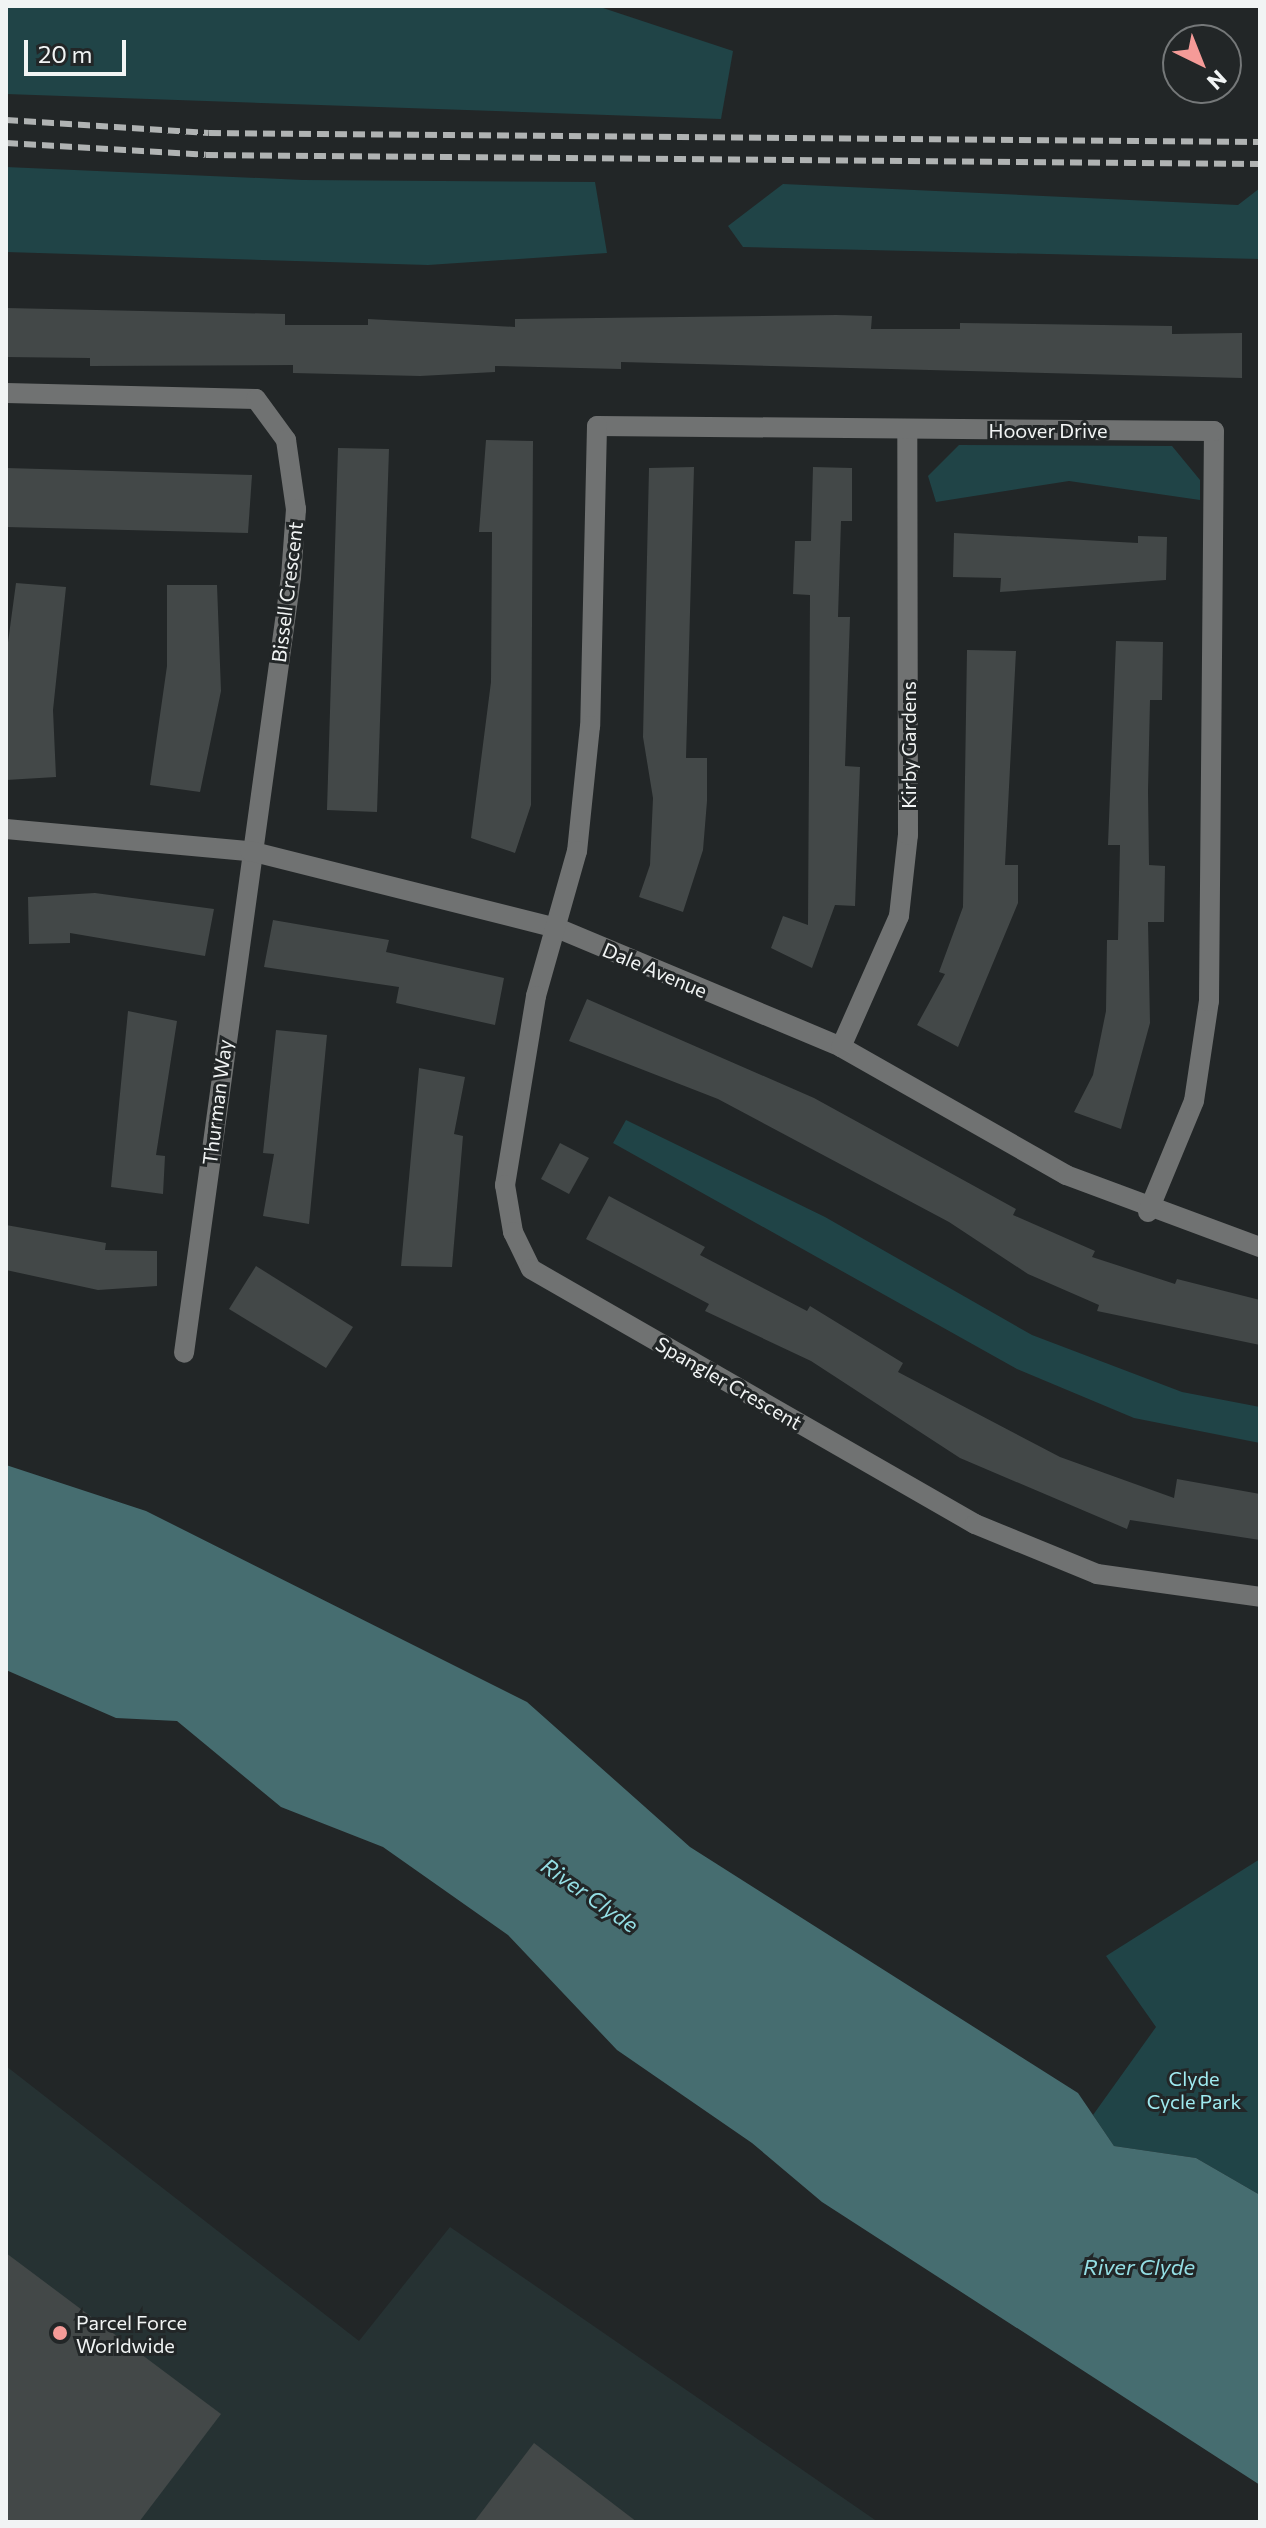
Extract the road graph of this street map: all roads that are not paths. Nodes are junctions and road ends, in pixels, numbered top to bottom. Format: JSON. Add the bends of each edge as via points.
{"nodes":[{"id":1,"x":6,"y":393,"type":"edge"},
{"id":2,"x":907,"y":430,"type":"junction"},
{"id":3,"x":6,"y":829,"type":"edge"},
{"id":4,"x":250,"y":851,"type":"junction"},
{"id":5,"x":557,"y":928,"type":"junction"},
{"id":6,"x":841,"y":1047,"type":"junction"},
{"id":7,"x":1148,"y":1212,"type":"junction"},
{"id":8,"x":1260,"y":1247,"type":"edge"},
{"id":9,"x":184,"y":1353,"type":"dead end"},
{"id":10,"x":1260,"y":1597,"type":"edge"}],
"edges":[{"from":1,"to":4,"type":"street","name":"Bissell Crescent","via":[[256,399],[286,440],[296,509],[291,577]]},
{"from":2,"to":5,"type":"street","name":"Hoover Drive","via":[[597,426],[590,726],[577,851]]},
{"from":2,"to":6,"type":"street","name":"Kirby Gardens","via":[[902,889],[899,916]]},
{"from":2,"to":7,"type":"street","name":"Hoover Drive","via":[[1214,431],[1209,1001],[1194,1101]]},
{"from":3,"to":4,"type":"street","name":"Dale Avenue"},
{"from":4,"to":5,"type":"street","name":"Dale Avenue"},
{"from":4,"to":9,"type":"street","name":"Thurman Way"},
{"from":5,"to":6,"type":"street","name":"Dale Avenue"},
{"from":5,"to":10,"type":"street","name":"Spangler Crescent","via":[[536,996],[505,1185],[513,1232],[531,1269],[975,1524],[1097,1574]]},
{"from":6,"to":7,"type":"street","name":"Dale Avenue","via":[[1066,1175]]},
{"from":7,"to":8,"type":"street","name":"Dale Avenue"}]}
